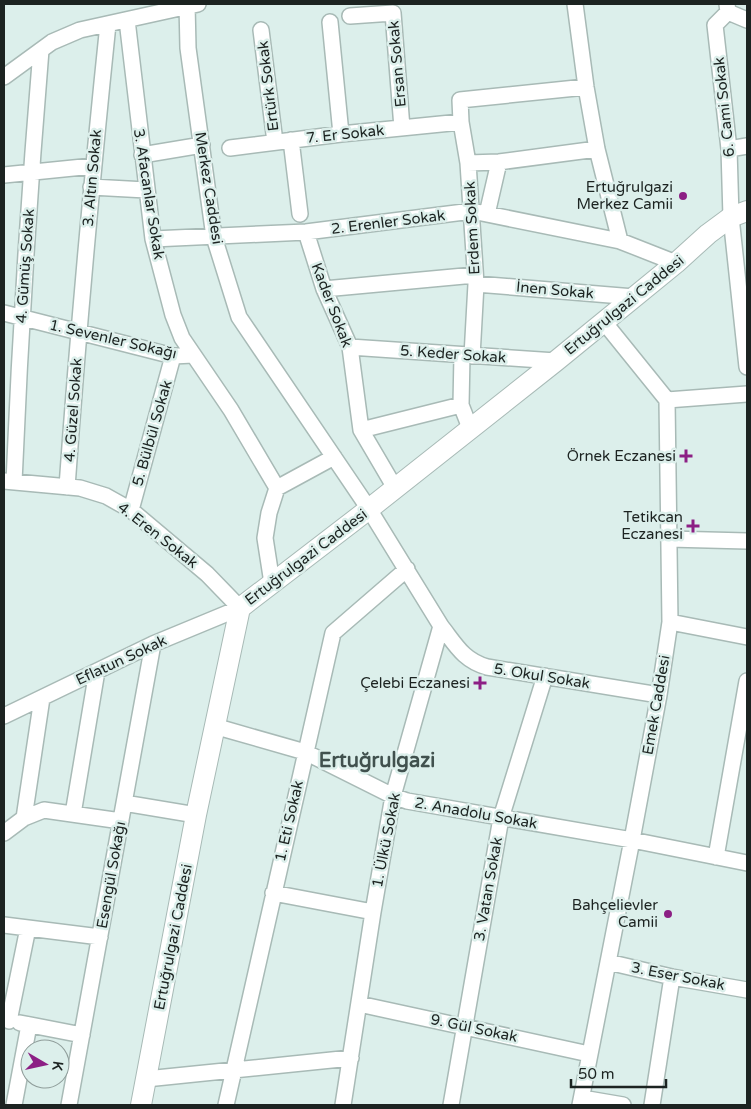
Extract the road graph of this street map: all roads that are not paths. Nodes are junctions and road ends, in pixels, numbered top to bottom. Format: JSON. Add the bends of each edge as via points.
{"nodes":[{"id":1,"x":191,"y":4,"type":"edge"},
{"id":2,"x":574,"y":4,"type":"edge"},
{"id":3,"x":728,"y":8,"type":"edge"},
{"id":4,"x":350,"y":16,"type":"dead end"},
{"id":5,"x":127,"y":20,"type":"junction"},
{"id":6,"x":747,"y":20,"type":"edge"},
{"id":7,"x":330,"y":22,"type":"dead end"},
{"id":8,"x":108,"y":24,"type":"junction"},
{"id":9,"x":261,"y":30,"type":"dead end"},
{"id":10,"x":42,"y":50,"type":"junction"},
{"id":11,"x":4,"y":77,"type":"edge"},
{"id":12,"x":586,"y":87,"type":"junction"},
{"id":13,"x":461,"y":122,"type":"junction"},
{"id":14,"x":402,"y":128,"type":"junction"},
{"id":15,"x":341,"y":134,"type":"junction"},
{"id":16,"x":291,"y":140,"type":"junction"},
{"id":17,"x":275,"y":142,"type":"junction"},
{"id":18,"x":202,"y":145,"type":"junction"},
{"id":19,"x":747,"y":146,"type":"edge"},
{"id":20,"x":230,"y":148,"type":"dead end"},
{"id":21,"x":597,"y":149,"type":"junction"},
{"id":22,"x":729,"y":149,"type":"junction"},
{"id":23,"x":142,"y":155,"type":"junction"},
{"id":24,"x":499,"y":162,"type":"junction"},
{"id":25,"x":468,"y":163,"type":"junction"},
{"id":26,"x":93,"y":166,"type":"junction"},
{"id":27,"x":31,"y":172,"type":"junction"},
{"id":28,"x":4,"y":175,"type":"edge"},
{"id":29,"x":91,"y":187,"type":"junction"},
{"id":30,"x":146,"y":190,"type":"junction"},
{"id":31,"x":472,"y":211,"type":"junction"},
{"id":32,"x":300,"y":214,"type":"dead end"},
{"id":33,"x":488,"y":214,"type":"junction"},
{"id":34,"x":739,"y":214,"type":"edge"},
{"id":35,"x":306,"y":232,"type":"junction"},
{"id":36,"x":214,"y":237,"type":"junction"},
{"id":37,"x":153,"y":239,"type":"junction"},
{"id":38,"x":620,"y":241,"type":"junction"},
{"id":39,"x":676,"y":263,"type":"junction"},
{"id":40,"x":475,"y":279,"type":"junction"},
{"id":41,"x":324,"y":289,"type":"junction"},
{"id":42,"x":634,"y":297,"type":"junction"},
{"id":43,"x":4,"y":313,"type":"edge"},
{"id":44,"x":21,"y":318,"type":"junction"},
{"id":45,"x":604,"y":322,"type":"junction"},
{"id":46,"x":78,"y":332,"type":"junction"},
{"id":47,"x":350,"y":347,"type":"junction"},
{"id":48,"x":193,"y":355,"type":"junction"},
{"id":49,"x":173,"y":356,"type":"junction"},
{"id":50,"x":467,"y":356,"type":"junction"},
{"id":51,"x":556,"y":361,"type":"junction"},
{"id":52,"x":747,"y":367,"type":"edge"},
{"id":53,"x":747,"y":394,"type":"edge"},
{"id":54,"x":668,"y":400,"type":"junction"},
{"id":55,"x":461,"y":405,"type":"junction"},
{"id":56,"x":470,"y":428,"type":"junction"},
{"id":57,"x":361,"y":430,"type":"junction"},
{"id":58,"x":334,"y":457,"type":"junction"},
{"id":59,"x":9,"y":481,"type":"edge"},
{"id":60,"x":68,"y":487,"type":"junction"},
{"id":61,"x":277,"y":488,"type":"junction"},
{"id":62,"x":395,"y":488,"type":"junction"},
{"id":63,"x":369,"y":509,"type":"junction"},
{"id":64,"x":131,"y":510,"type":"junction"},
{"id":65,"x":669,"y":540,"type":"junction"},
{"id":66,"x":747,"y":541,"type":"edge"},
{"id":67,"x":407,"y":569,"type":"junction"},
{"id":68,"x":272,"y":583,"type":"junction"},
{"id":69,"x":240,"y":608,"type":"junction"},
{"id":70,"x":670,"y":622,"type":"junction"},
{"id":71,"x":442,"y":626,"type":"junction"},
{"id":72,"x":747,"y":637,"type":"edge"},
{"id":73,"x":153,"y":644,"type":"junction"},
{"id":74,"x":98,"y":670,"type":"junction"},
{"id":75,"x":545,"y":676,"type":"junction"},
{"id":76,"x":747,"y":681,"type":"edge"},
{"id":77,"x":659,"y":695,"type":"junction"},
{"id":78,"x":42,"y":698,"type":"junction"},
{"id":79,"x":4,"y":716,"type":"edge"},
{"id":80,"x":214,"y":726,"type":"junction"},
{"id":81,"x":305,"y":752,"type":"junction"},
{"id":82,"x":393,"y":796,"type":"junction"},
{"id":83,"x":124,"y":803,"type":"junction"},
{"id":84,"x":73,"y":814,"type":"junction"},
{"id":85,"x":196,"y":815,"type":"junction"},
{"id":86,"x":24,"y":818,"type":"junction"},
{"id":87,"x":501,"y":818,"type":"junction"},
{"id":88,"x":121,"y":821,"type":"junction"},
{"id":89,"x":4,"y":833,"type":"edge"},
{"id":90,"x":632,"y":840,"type":"junction"},
{"id":91,"x":716,"y":857,"type":"junction"},
{"id":92,"x":747,"y":863,"type":"edge"},
{"id":93,"x":273,"y":893,"type":"junction"},
{"id":94,"x":372,"y":912,"type":"junction"},
{"id":95,"x":4,"y":925,"type":"edge"},
{"id":96,"x":28,"y":928,"type":"junction"},
{"id":97,"x":100,"y":937,"type":"junction"},
{"id":98,"x":608,"y":962,"type":"junction"},
{"id":99,"x":672,"y":977,"type":"junction"},
{"id":100,"x":747,"y":990,"type":"edge"},
{"id":101,"x":360,"y":1004,"type":"junction"},
{"id":102,"x":6,"y":1021,"type":"edge"},
{"id":103,"x":29,"y":1025,"type":"junction"},
{"id":104,"x":464,"y":1025,"type":"junction"},
{"id":105,"x":82,"y":1035,"type":"junction"},
{"id":106,"x":589,"y":1054,"type":"junction"},
{"id":107,"x":351,"y":1058,"type":"junction"},
{"id":108,"x":235,"y":1069,"type":"junction"},
{"id":109,"x":146,"y":1079,"type":"junction"},
{"id":110,"x":581,"y":1101,"type":"edge"},
{"id":111,"x":14,"y":1105,"type":"edge"},
{"id":112,"x":69,"y":1105,"type":"edge"},
{"id":113,"x":142,"y":1105,"type":"edge"},
{"id":114,"x":226,"y":1105,"type":"edge"},
{"id":115,"x":343,"y":1105,"type":"edge"},
{"id":116,"x":450,"y":1105,"type":"edge"},
{"id":117,"x":623,"y":1105,"type":"edge"},
{"id":118,"x":652,"y":1105,"type":"edge"}],
"edges":[{"from":1,"to":5,"type":"street"},
{"from":1,"to":18,"type":"street","name":"Merkez Caddesi","via":[[188,48]]},
{"from":2,"to":12,"type":"street"},
{"from":3,"to":6,"type":"street"},
{"from":3,"to":22,"type":"street","name":"6. Cami Sokak","via":[[715,25]]},
{"from":4,"to":14,"type":"street","name":"Ersan Sokak","via":[[393,13]]},
{"from":5,"to":8,"type":"street"},
{"from":5,"to":23,"type":"street","name":"3. Afacanlar Sokak"},
{"from":7,"to":15,"type":"street"},
{"from":8,"to":10,"type":"street","via":[[80,30]]},
{"from":8,"to":26,"type":"street","name":"3. Altın Sokak"},
{"from":9,"to":17,"type":"street","name":"Ertürk Sokak"},
{"from":10,"to":11,"type":"street"},
{"from":10,"to":27,"type":"street","name":"4. Gümüş Sokak"},
{"from":12,"to":13,"type":"street","name":"Erdem Sokak","via":[[460,100]]},
{"from":12,"to":21,"type":"street"},
{"from":13,"to":14,"type":"street","name":"7. Er Sokak"},
{"from":13,"to":25,"type":"street","name":"Erdem Sokak"},
{"from":14,"to":15,"type":"street","name":"7. Er Sokak"},
{"from":15,"to":16,"type":"street","name":"7. Er Sokak"},
{"from":16,"to":17,"type":"street","name":"7. Er Sokak"},
{"from":16,"to":32,"type":"street"},
{"from":17,"to":20,"type":"street","name":"7. Er Sokak"},
{"from":18,"to":23,"type":"street"},
{"from":18,"to":36,"type":"street","name":"Merkez Caddesi"},
{"from":19,"to":22,"type":"street"},
{"from":21,"to":24,"type":"street"},
{"from":21,"to":38,"type":"street"},
{"from":22,"to":34,"type":"street","name":"6. Cami Sokak"},
{"from":23,"to":30,"type":"street","name":"3. Afacanlar Sokak"},
{"from":24,"to":25,"type":"street"},
{"from":24,"to":33,"type":"street","name":"Erdem Sokak"},
{"from":25,"to":31,"type":"street","name":"Erdem Sokak"},
{"from":26,"to":27,"type":"street"},
{"from":26,"to":29,"type":"street","name":"3. Altın Sokak"},
{"from":27,"to":28,"type":"street"},
{"from":27,"to":44,"type":"street","name":"4. Gümüş Sokak"},
{"from":29,"to":30,"type":"street"},
{"from":29,"to":46,"type":"street","name":"3. Altın Sokak"},
{"from":30,"to":37,"type":"street","name":"3. Afacanlar Sokak"},
{"from":31,"to":33,"type":"street","name":"2. Erenler Sokak"},
{"from":31,"to":35,"type":"street","name":"2. Erenler Sokak"},
{"from":31,"to":40,"type":"street","name":"Erdem Sokak"},
{"from":33,"to":38,"type":"street","name":"2. Erenler Sokak"},
{"from":34,"to":39,"type":"main road","name":"Ertuğrulgazi Caddesi"},
{"from":34,"to":52,"type":"street","name":"6. Cami Sokak"},
{"from":35,"to":36,"type":"street","name":"2. Erenler Sokak"},
{"from":35,"to":41,"type":"street","name":"Kader Sokak"},
{"from":36,"to":37,"type":"street","name":"2. Erenler Sokak"},
{"from":36,"to":58,"type":"street","name":"Merkez Caddesi","via":[[239,317]]},
{"from":37,"to":48,"type":"street","name":"3. Afacanlar Sokak","via":[[174,315],[182,338]]},
{"from":38,"to":39,"type":"street"},
{"from":39,"to":42,"type":"main road","name":"Ertuğrulgazi Caddesi"},
{"from":40,"to":41,"type":"street","name":"İnen Sokak"},
{"from":40,"to":42,"type":"street","name":"İnen Sokak"},
{"from":40,"to":50,"type":"street","name":"Erdem Sokak"},
{"from":41,"to":47,"type":"street","name":"Kader Sokak"},
{"from":42,"to":45,"type":"main road","name":"Ertuğrulgazi Caddesi"},
{"from":43,"to":44,"type":"street","name":"1. Sevenler Sokağı"},
{"from":44,"to":46,"type":"street","name":"1. Sevenler Sokağı"},
{"from":44,"to":59,"type":"street","name":"4. Gümüş Sokak"},
{"from":45,"to":51,"type":"main road","name":"Ertuğrulgazi Caddesi"},
{"from":45,"to":54,"type":"street"},
{"from":46,"to":49,"type":"street","name":"1. Sevenler Sokağı"},
{"from":46,"to":60,"type":"street","name":"4. Güzel Sokak"},
{"from":47,"to":50,"type":"street","name":"5. Keder Sokak"},
{"from":47,"to":57,"type":"street","name":"Kader Sokak"},
{"from":48,"to":49,"type":"street","name":"1. Sevenler Sokağı"},
{"from":48,"to":61,"type":"street","name":"3. Afacanlar Sokak","via":[[231,410]]},
{"from":49,"to":64,"type":"street","name":"5. Bülbül Sokak"},
{"from":50,"to":51,"type":"street","name":"5. Keder Sokak"},
{"from":50,"to":55,"type":"street","name":"Erdem Sokak"},
{"from":51,"to":56,"type":"main road","name":"Ertuğrulgazi Caddesi"},
{"from":53,"to":54,"type":"street"},
{"from":54,"to":65,"type":"street","name":"Emek Caddesi"},
{"from":55,"to":56,"type":"street","name":"Erdem Sokak"},
{"from":55,"to":57,"type":"street"},
{"from":56,"to":62,"type":"main road","name":"Ertuğrulgazi Caddesi"},
{"from":57,"to":62,"type":"street","name":"Kader Sokak"},
{"from":58,"to":61,"type":"street"},
{"from":58,"to":63,"type":"street","name":"Merkez Caddesi"},
{"from":59,"to":60,"type":"street","name":"4. Eren Sokak"},
{"from":60,"to":64,"type":"street","name":"4. Eren Sokak","via":[[106,496]]},
{"from":61,"to":68,"type":"street","via":[[265,538]]},
{"from":62,"to":63,"type":"main road","name":"Ertuğrulgazi Caddesi"},
{"from":63,"to":67,"type":"street"},
{"from":63,"to":68,"type":"main road","name":"Ertuğrulgazi Caddesi"},
{"from":64,"to":69,"type":"street","name":"4. Eren Sokak","via":[[207,574]]},
{"from":65,"to":66,"type":"street"},
{"from":65,"to":70,"type":"street","name":"Emek Caddesi"},
{"from":67,"to":71,"type":"street"},
{"from":67,"to":81,"type":"street","name":"1. Eti Sokak","via":[[332,633]]},
{"from":68,"to":69,"type":"main road","name":"Ertuğrulgazi Caddesi"},
{"from":69,"to":73,"type":"street","name":"Eflatun Sokak"},
{"from":69,"to":80,"type":"main road","name":"Ertuğrulgazi Caddesi"},
{"from":70,"to":72,"type":"street"},
{"from":70,"to":77,"type":"street","name":"Emek Caddesi"},
{"from":71,"to":75,"type":"street","name":"5. Okul Sokak","via":[[473,663]]},
{"from":71,"to":82,"type":"street","name":"1. Ülkü Sokak"},
{"from":73,"to":74,"type":"street","name":"Eflatun Sokak"},
{"from":73,"to":83,"type":"street","name":"Esengül Sokağı"},
{"from":74,"to":78,"type":"street","name":"Eflatun Sokak"},
{"from":74,"to":84,"type":"street"},
{"from":75,"to":77,"type":"street","name":"5. Okul Sokak"},
{"from":75,"to":87,"type":"street","name":"3. Vatan Sokak"},
{"from":76,"to":91,"type":"street"},
{"from":77,"to":90,"type":"street","name":"Emek Caddesi"},
{"from":78,"to":79,"type":"street","name":"Eflatun Sokak"},
{"from":78,"to":86,"type":"street"},
{"from":80,"to":81,"type":"street","name":"2. Anadolu Sokak"},
{"from":80,"to":85,"type":"main road","name":"Ertuğrulgazi Caddesi"},
{"from":81,"to":82,"type":"street","name":"2. Anadolu Sokak"},
{"from":81,"to":93,"type":"street","name":"1. Eti Sokak"},
{"from":82,"to":87,"type":"street","name":"2. Anadolu Sokak"},
{"from":82,"to":94,"type":"street","name":"1. Ülkü Sokak"},
{"from":83,"to":85,"type":"street"},
{"from":83,"to":88,"type":"street","name":"Esengül Sokağı"},
{"from":84,"to":86,"type":"street","via":[[44,810]]},
{"from":84,"to":88,"type":"street"},
{"from":85,"to":109,"type":"main road","name":"Ertuğrulgazi Caddesi"},
{"from":86,"to":89,"type":"street"},
{"from":87,"to":90,"type":"street","name":"2. Anadolu Sokak"},
{"from":87,"to":104,"type":"street","name":"3. Vatan Sokak"},
{"from":88,"to":97,"type":"street","name":"Esengül Sokağı"},
{"from":90,"to":91,"type":"street","name":"2. Anadolu Sokak"},
{"from":90,"to":98,"type":"street","name":"Emek Caddesi"},
{"from":91,"to":92,"type":"street","name":"2. Anadolu Sokak"},
{"from":93,"to":94,"type":"street"},
{"from":93,"to":108,"type":"street","name":"1. Eti Sokak"},
{"from":94,"to":101,"type":"street","name":"1. Ülkü Sokak"},
{"from":95,"to":96,"type":"street"},
{"from":96,"to":97,"type":"street"},
{"from":96,"to":102,"type":"street"},
{"from":97,"to":105,"type":"street","name":"Esengül Sokağı"},
{"from":98,"to":99,"type":"street","name":"3. Eser Sokak"},
{"from":98,"to":106,"type":"street","name":"Emek Caddesi"},
{"from":99,"to":100,"type":"street","name":"3. Eser Sokak"},
{"from":99,"to":118,"type":"street"},
{"from":101,"to":104,"type":"street","name":"9. Gül Sokak"},
{"from":101,"to":107,"type":"street","name":"1. Ülkü Sokak"},
{"from":102,"to":103,"type":"street"},
{"from":103,"to":105,"type":"street"},
{"from":103,"to":111,"type":"street"},
{"from":104,"to":106,"type":"street","name":"9. Gül Sokak"},
{"from":104,"to":116,"type":"street","name":"3. Vatan Sokak"},
{"from":105,"to":112,"type":"street","name":"Esengül Sokağı"},
{"from":106,"to":110,"type":"street","name":"Emek Caddesi"},
{"from":107,"to":108,"type":"street"},
{"from":107,"to":115,"type":"street","name":"1. Ülkü Sokak"},
{"from":108,"to":109,"type":"street"},
{"from":108,"to":114,"type":"street","name":"1. Eti Sokak"},
{"from":109,"to":113,"type":"main road","name":"Ertuğrulgazi Caddesi"},
{"from":110,"to":117,"type":"street"}]}
